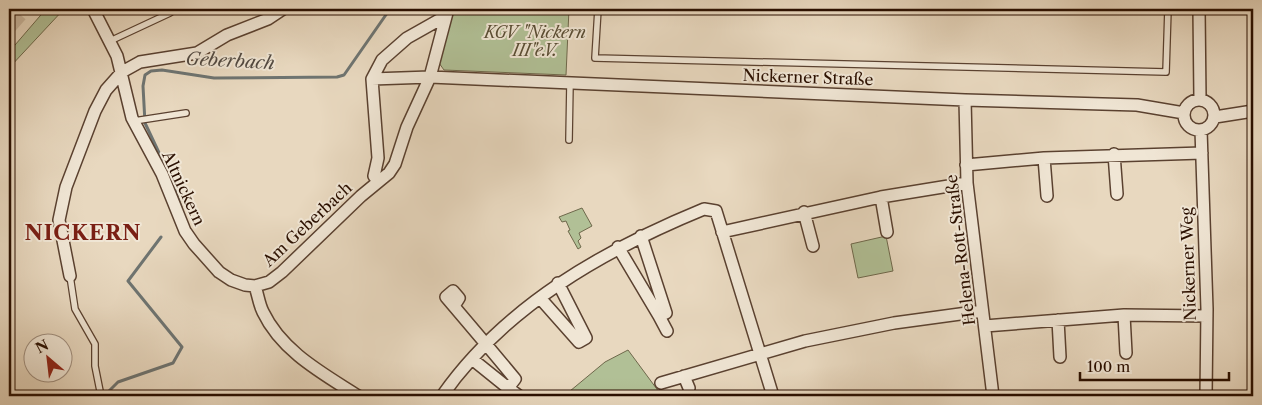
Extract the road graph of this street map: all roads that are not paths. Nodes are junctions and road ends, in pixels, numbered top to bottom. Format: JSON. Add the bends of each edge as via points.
{"nodes":[{"id":1,"x":93,"y":9,"type":"edge"},
{"id":2,"x":283,"y":9,"type":"edge"},
{"id":3,"x":598,"y":9,"type":"edge"},
{"id":4,"x":1168,"y":9,"type":"edge"},
{"id":5,"x":1199,"y":9,"type":"edge"},
{"id":6,"x":447,"y":12,"type":"edge"},
{"id":7,"x":170,"y":13,"type":"dead end"},
{"id":8,"x":110,"y":42,"type":"junction"},
{"id":9,"x":122,"y":72,"type":"junction"},
{"id":10,"x":430,"y":77,"type":"junction"},
{"id":11,"x":372,"y":79,"type":"junction"},
{"id":12,"x":570,"y":83,"type":"junction"},
{"id":13,"x":1200,"y":99,"type":"junction"},
{"id":14,"x":965,"y":100,"type":"junction"},
{"id":15,"x":1253,"y":111,"type":"edge"},
{"id":16,"x":1184,"y":112,"type":"junction"},
{"id":17,"x":186,"y":113,"type":"dead end"},
{"id":18,"x":1215,"y":117,"type":"junction"},
{"id":19,"x":134,"y":121,"type":"junction"},
{"id":20,"x":1201,"y":130,"type":"junction"},
{"id":21,"x":568,"y":140,"type":"dead end"},
{"id":22,"x":1202,"y":153,"type":"junction"},
{"id":23,"x":1114,"y":154,"type":"junction"},
{"id":24,"x":1044,"y":158,"type":"junction"},
{"id":25,"x":966,"y":165,"type":"junction"},
{"id":26,"x":378,"y":181,"type":"junction"},
{"id":27,"x":967,"y":183,"type":"junction"},
{"id":28,"x":1117,"y":194,"type":"dead end"},
{"id":29,"x":1047,"y":196,"type":"dead end"},
{"id":30,"x":881,"y":197,"type":"junction"},
{"id":31,"x":804,"y":212,"type":"junction"},
{"id":32,"x":722,"y":232,"type":"junction"},
{"id":33,"x":887,"y":232,"type":"dead end"},
{"id":34,"x":641,"y":236,"type":"junction"},
{"id":35,"x":813,"y":246,"type":"dead end"},
{"id":36,"x":618,"y":247,"type":"junction"},
{"id":37,"x":70,"y":276,"type":"joint"},
{"id":38,"x":558,"y":284,"type":"junction"},
{"id":39,"x":255,"y":286,"type":"junction"},
{"id":40,"x":540,"y":298,"type":"junction"},
{"id":41,"x":454,"y":306,"type":"dead end"},
{"id":42,"x":982,"y":311,"type":"junction"},
{"id":43,"x":1124,"y":315,"type":"junction"},
{"id":44,"x":659,"y":316,"type":"junction"},
{"id":45,"x":1207,"y":316,"type":"junction"},
{"id":46,"x":1058,"y":320,"type":"junction"},
{"id":47,"x":985,"y":326,"type":"junction"},
{"id":48,"x":667,"y":331,"type":"dead end"},
{"id":49,"x":486,"y":344,"type":"junction"},
{"id":50,"x":760,"y":353,"type":"junction"},
{"id":51,"x":1126,"y":353,"type":"dead end"},
{"id":52,"x":1060,"y":357,"type":"dead end"},
{"id":53,"x":472,"y":359,"type":"junction"},
{"id":54,"x":684,"y":376,"type":"junction"},
{"id":55,"x":661,"y":383,"type":"dead end"},
{"id":56,"x":508,"y":388,"type":"junction"},
{"id":57,"x":689,"y":388,"type":"dead end"},
{"id":58,"x":100,"y":393,"type":"edge"},
{"id":59,"x":358,"y":396,"type":"edge"},
{"id":60,"x":442,"y":396,"type":"edge"},
{"id":61,"x":519,"y":396,"type":"edge"},
{"id":62,"x":773,"y":396,"type":"edge"},
{"id":63,"x":993,"y":396,"type":"edge"},
{"id":64,"x":1206,"y":396,"type":"edge"}],
"edges":[{"from":1,"to":8,"type":"street","name":"Altnickern"},
{"from":2,"to":9,"type":"street","via":[[268,19],[227,34],[197,53],[150,59]]},
{"from":3,"to":4,"type":"lane","via":[[595,58],[1166,72]]},
{"from":5,"to":13,"type":"street"},
{"from":6,"to":10,"type":"street","name":"Am Geberbach"},
{"from":6,"to":11,"type":"street","name":"Am Geberbach","via":[[382,60]]},
{"from":7,"to":8,"type":"lane"},
{"from":8,"to":9,"type":"street","name":"Altnickern"},
{"from":9,"to":19,"type":"street","name":"Altnickern"},
{"from":9,"to":37,"type":"street","via":[[106,90],[95,111],[66,187],[59,220]]},
{"from":10,"to":11,"type":"street"},
{"from":10,"to":12,"type":"street","name":"Nickerner Straße"},
{"from":10,"to":26,"type":"street","name":"Am Geberbach","via":[[395,164]]},
{"from":11,"to":26,"type":"street","name":"Am Geberbach","via":[[378,158],[374,176]]},
{"from":12,"to":14,"type":"street","name":"Nickerner Straße"},
{"from":12,"to":21,"type":"lane"},
{"from":13,"to":16,"type":"street","via":[[1193,100]]},
{"from":13,"to":18,"type":"street","via":[[1211,105]]},
{"from":14,"to":16,"type":"street","name":"Nickerner Straße","via":[[1137,105]]},
{"from":14,"to":25,"type":"street","name":"Helena-Rott-Straße"},
{"from":15,"to":18,"type":"street"},
{"from":16,"to":20,"type":"street","via":[[1184,120],[1190,127]]},
{"from":17,"to":19,"type":"lane"},
{"from":18,"to":20,"type":"street","via":[[1208,128]]},
{"from":19,"to":39,"type":"street","name":"Altnickern","via":[[194,244],[219,272],[245,286]]},
{"from":20,"to":22,"type":"street","name":"Nickerner Weg"},
{"from":22,"to":23,"type":"street"},
{"from":22,"to":45,"type":"street","name":"Nickerner Weg"},
{"from":23,"to":24,"type":"street"},
{"from":23,"to":28,"type":"street"},
{"from":24,"to":25,"type":"street"},
{"from":24,"to":29,"type":"street"},
{"from":25,"to":27,"type":"street","name":"Helena-Rott-Straße"},
{"from":26,"to":39,"type":"street","name":"Am Geberbach","via":[[282,272],[269,282]]},
{"from":27,"to":30,"type":"street"},
{"from":27,"to":42,"type":"street","name":"Helena-Rott-Straße"},
{"from":30,"to":31,"type":"street"},
{"from":30,"to":33,"type":"street"},
{"from":31,"to":32,"type":"street"},
{"from":31,"to":35,"type":"street"},
{"from":32,"to":34,"type":"street","via":[[716,211],[704,209]]},
{"from":32,"to":50,"type":"street"},
{"from":34,"to":36,"type":"street"},
{"from":34,"to":44,"type":"street","via":[[666,313]]},
{"from":36,"to":38,"type":"street"},
{"from":36,"to":44,"type":"street"},
{"from":37,"to":58,"type":"lane","via":[[75,309],[95,344],[94,366]]},
{"from":38,"to":40,"type":"street"},
{"from":38,"to":40,"type":"street","via":[[586,338],[579,342]]},
{"from":39,"to":59,"type":"street","via":[[263,313],[281,338],[314,368]]},
{"from":40,"to":49,"type":"street"},
{"from":41,"to":49,"type":"street"},
{"from":42,"to":47,"type":"street","name":"Helena-Rott-Straße"},
{"from":42,"to":50,"type":"street","via":[[894,323]]},
{"from":43,"to":45,"type":"street"},
{"from":43,"to":46,"type":"street"},
{"from":43,"to":51,"type":"street"},
{"from":44,"to":48,"type":"street"},
{"from":45,"to":64,"type":"street","name":"Nickerner Weg"},
{"from":46,"to":47,"type":"street"},
{"from":46,"to":52,"type":"street"},
{"from":47,"to":63,"type":"street","name":"Helena-Rott-Straße"},
{"from":49,"to":53,"type":"street"},
{"from":49,"to":56,"type":"street","via":[[515,379]]},
{"from":50,"to":54,"type":"street"},
{"from":50,"to":62,"type":"street"},
{"from":53,"to":56,"type":"street"},
{"from":53,"to":60,"type":"street"},
{"from":54,"to":55,"type":"street"},
{"from":54,"to":57,"type":"street"},
{"from":56,"to":61,"type":"street"}]}
